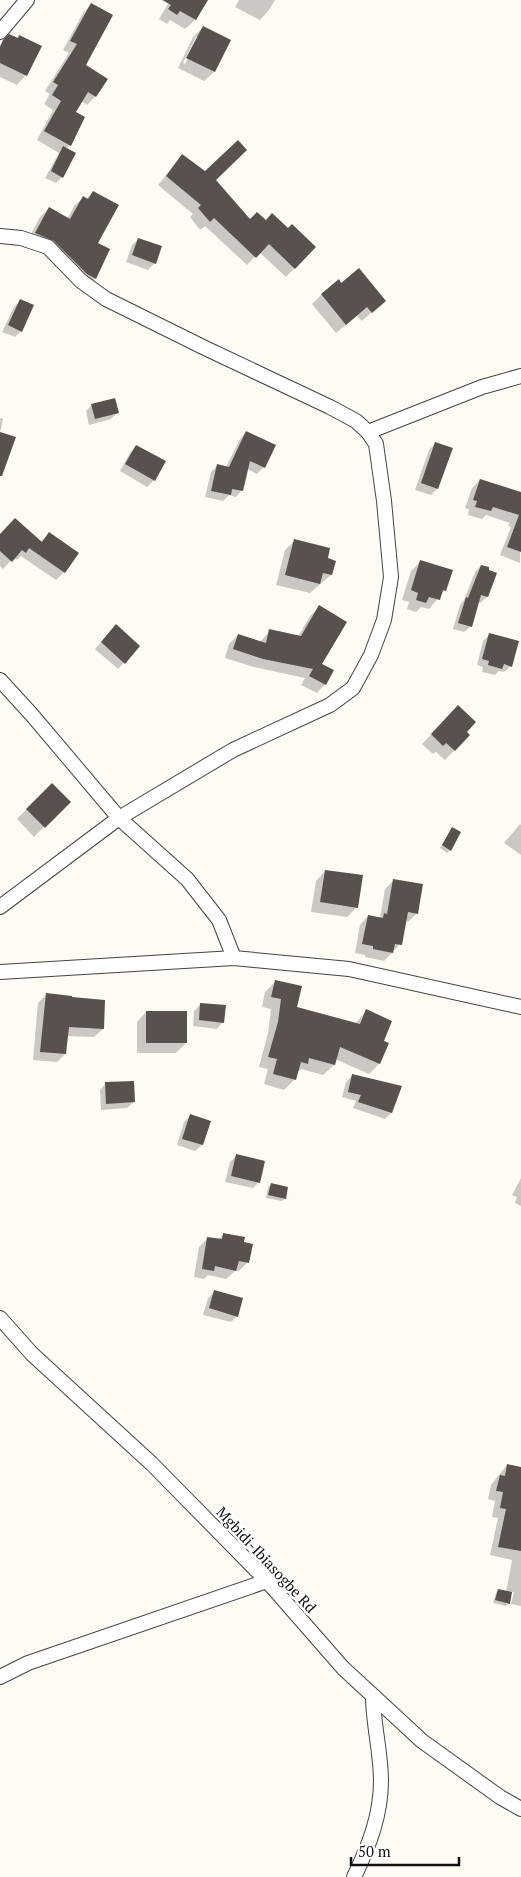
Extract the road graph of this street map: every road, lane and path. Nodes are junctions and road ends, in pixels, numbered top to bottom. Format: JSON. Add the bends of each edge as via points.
{"nodes":[{"id":1,"x":27,"y":0,"type":"edge"},
{"id":2,"x":0,"y":32,"type":"edge"},
{"id":3,"x":0,"y":236,"type":"edge"},
{"id":4,"x":521,"y":376,"type":"edge"},
{"id":5,"x":368,"y":432,"type":"junction"},
{"id":6,"x":0,"y":680,"type":"edge"},
{"id":7,"x":119,"y":818,"type":"junction"},
{"id":8,"x":0,"y":907,"type":"edge"},
{"id":9,"x":234,"y":958,"type":"junction"},
{"id":10,"x":0,"y":972,"type":"edge"},
{"id":11,"x":521,"y":1007,"type":"edge"},
{"id":12,"x":0,"y":1318,"type":"edge"},
{"id":13,"x":267,"y":1581,"type":"junction"},
{"id":14,"x":0,"y":1677,"type":"edge"},
{"id":15,"x":373,"y":1696,"type":"junction"},
{"id":16,"x":521,"y":1809,"type":"edge"},
{"id":17,"x":354,"y":1877,"type":"edge"}],
"edges":[{"from":1,"to":2,"type":"street"},
{"from":3,"to":5,"type":"street","via":[[21,238],[48,247],[82,281],[106,299],[330,407],[356,421]]},
{"from":4,"to":5,"type":"street","via":[[482,386]]},
{"from":5,"to":7,"type":"street","via":[[376,444],[380,464],[390,577],[384,620],[353,688],[330,705],[233,750]]},
{"from":6,"to":7,"type":"street"},
{"from":7,"to":8,"type":"street"},
{"from":7,"to":9,"type":"street","via":[[187,879],[219,920]]},
{"from":9,"to":10,"type":"street"},
{"from":9,"to":11,"type":"street","via":[[349,969]]},
{"from":12,"to":13,"type":"street","name":"Mgbidi-Ibiasogbe Rd","via":[[32,1354],[152,1464]]},
{"from":13,"to":14,"type":"street","via":[[28,1663]]},
{"from":13,"to":15,"type":"street","name":"Mgbidi-Ibiasogbe Rd","via":[[343,1668]]},
{"from":15,"to":16,"type":"street","name":"Mgbidi-Ibiasogbe Rd","via":[[422,1741]]},
{"from":15,"to":17,"type":"street","via":[[381,1780],[379,1808],[373,1834]]}]}
